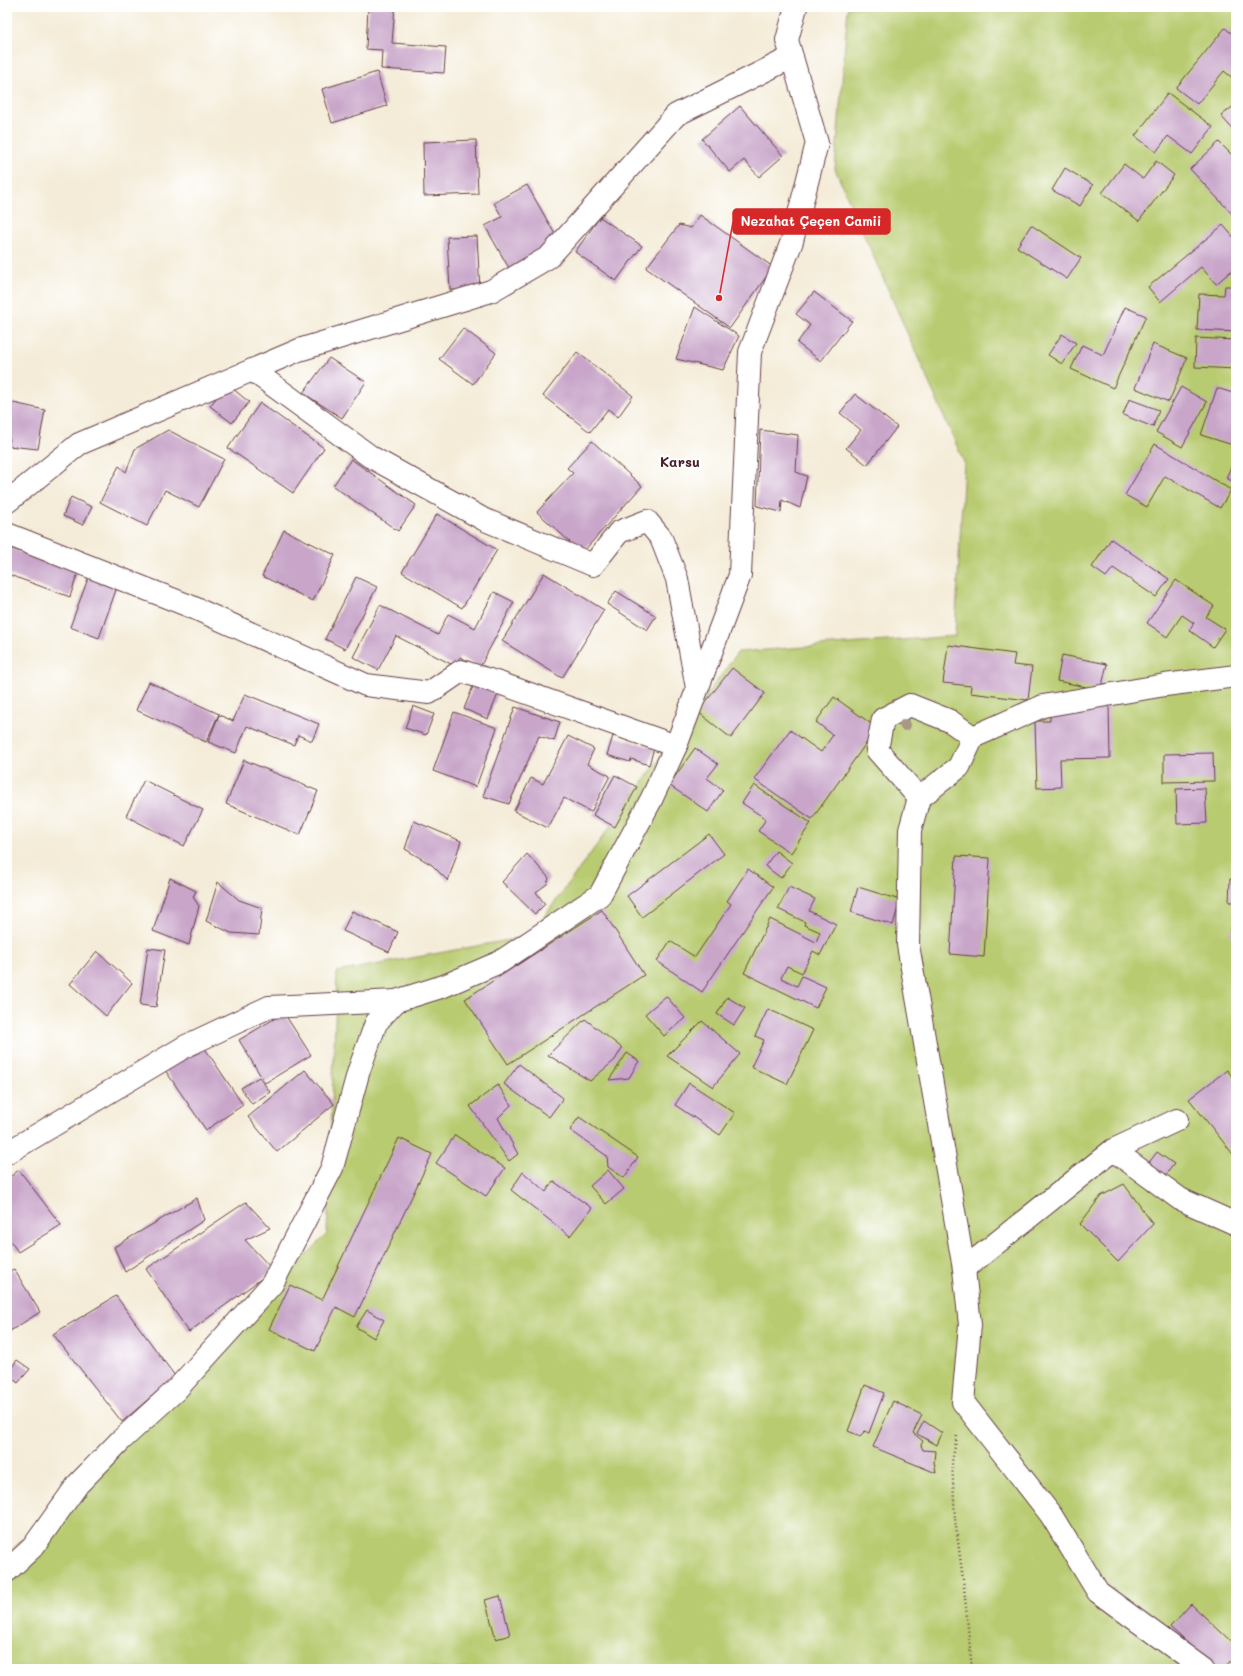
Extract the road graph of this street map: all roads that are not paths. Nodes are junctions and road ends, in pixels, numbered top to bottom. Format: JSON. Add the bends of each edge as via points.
{"nodes":[{"id":1,"x":796,"y":7,"type":"edge"},
{"id":2,"x":792,"y":57,"type":"junction"},
{"id":3,"x":252,"y":370,"type":"junction"},
{"id":4,"x":7,"y":502,"type":"edge"},
{"id":5,"x":7,"y":534,"type":"edge"},
{"id":6,"x":1236,"y":676,"type":"edge"},
{"id":7,"x":698,"y":688,"type":"junction"},
{"id":8,"x":973,"y":737,"type":"junction"},
{"id":9,"x":676,"y":746,"type":"junction"},
{"id":10,"x":919,"y":798,"type":"junction"},
{"id":11,"x":396,"y":1001,"type":"junction"},
{"id":12,"x":1177,"y":1120,"type":"dead end"},
{"id":13,"x":1114,"y":1150,"type":"junction"},
{"id":14,"x":7,"y":1153,"type":"edge"},
{"id":15,"x":1236,"y":1224,"type":"edge"},
{"id":16,"x":964,"y":1269,"type":"junction"},
{"id":17,"x":7,"y":1571,"type":"edge"},
{"id":18,"x":1203,"y":1669,"type":"edge"}],
"edges":[{"from":1,"to":2,"type":"street","via":[[787,40]]},
{"from":2,"to":3,"type":"street","via":[[676,115],[549,257],[491,291],[299,350]]},
{"from":2,"to":7,"type":"street","via":[[817,144],[792,241],[750,352],[740,575]]},
{"from":3,"to":4,"type":"street","via":[[79,444]]},
{"from":3,"to":7,"type":"street","via":[[371,456],[483,519],[593,565],[619,532],[647,521],[661,538],[677,579]]},
{"from":5,"to":9,"type":"street","via":[[192,607],[366,685],[429,693],[461,671]]},
{"from":6,"to":8,"type":"street","via":[[1165,685],[1043,706]]},
{"from":7,"to":9,"type":"street"},
{"from":8,"to":10,"type":"street","via":[[959,767]]},
{"from":8,"to":10,"type":"street","via":[[950,721],[910,704],[883,719],[878,750]]},
{"from":9,"to":11,"type":"street","via":[[651,800],[600,895],[500,962],[444,986]]},
{"from":10,"to":16,"type":"street","via":[[910,830],[908,945]]},
{"from":11,"to":14,"type":"street","via":[[269,1007],[186,1046]]},
{"from":11,"to":17,"type":"street","via":[[376,1023],[359,1070],[332,1168],[272,1284],[176,1390],[78,1484],[33,1547]]},
{"from":12,"to":13,"type":"street"},
{"from":13,"to":15,"type":"street","via":[[1180,1199]]},
{"from":13,"to":16,"type":"street"},
{"from":16,"to":18,"type":"street","via":[[970,1325],[963,1402],[1051,1515],[1098,1592]]}]}
